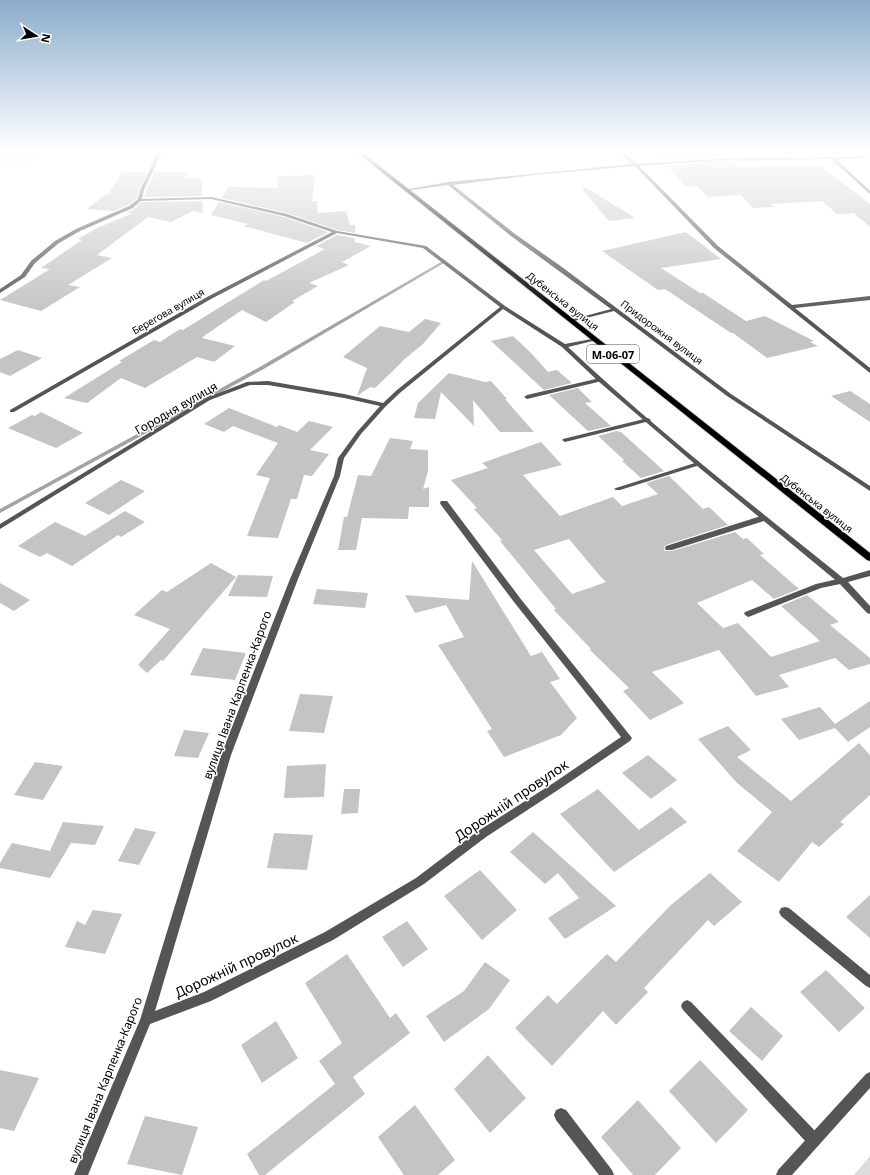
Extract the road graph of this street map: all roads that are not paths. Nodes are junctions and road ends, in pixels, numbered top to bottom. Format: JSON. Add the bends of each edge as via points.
{"nodes":[{"id":1,"x":134,"y":205,"type":"edge"},
{"id":2,"x":243,"y":205,"type":"edge"},
{"id":3,"x":424,"y":205,"type":"edge"},
{"id":4,"x":474,"y":205,"type":"edge"},
{"id":5,"x":675,"y":205,"type":"edge"},
{"id":6,"x":336,"y":232,"type":"junction"},
{"id":7,"x":0,"y":291,"type":"edge"},
{"id":8,"x":870,"y":298,"type":"edge"},
{"id":9,"x":792,"y":306,"type":"junction"},
{"id":10,"x":502,"y":307,"type":"junction"},
{"id":11,"x":615,"y":309,"type":"junction"},
{"id":12,"x":572,"y":321,"type":"junction"},
{"id":13,"x":595,"y":339,"type":"junction"},
{"id":14,"x":564,"y":346,"type":"junction"},
{"id":15,"x":870,"y":371,"type":"edge"},
{"id":16,"x":600,"y":380,"type":"junction"},
{"id":17,"x":527,"y":397,"type":"dead end"},
{"id":18,"x":384,"y":405,"type":"junction"},
{"id":19,"x":12,"y":411,"type":"dead end"},
{"id":20,"x":648,"y":420,"type":"junction"},
{"id":21,"x":565,"y":440,"type":"dead end"},
{"id":22,"x":698,"y":464,"type":"junction"},
{"id":23,"x":618,"y":489,"type":"dead end"},
{"id":24,"x":870,"y":489,"type":"edge"},
{"id":25,"x":444,"y":503,"type":"dead end"},
{"id":26,"x":764,"y":518,"type":"junction"},
{"id":27,"x":0,"y":527,"type":"edge"},
{"id":28,"x":669,"y":548,"type":"dead end"},
{"id":29,"x":869,"y":556,"type":"edge"},
{"id":30,"x":870,"y":574,"type":"edge"},
{"id":31,"x":842,"y":581,"type":"junction"},
{"id":32,"x":870,"y":611,"type":"edge"},
{"id":33,"x":748,"y":614,"type":"dead end"},
{"id":34,"x":785,"y":912,"type":"dead end"},
{"id":35,"x":870,"y":982,"type":"edge"},
{"id":36,"x":687,"y":1006,"type":"dead end"},
{"id":37,"x":146,"y":1020,"type":"junction"},
{"id":38,"x":870,"y":1078,"type":"edge"},
{"id":39,"x":561,"y":1115,"type":"dead end"},
{"id":40,"x":814,"y":1140,"type":"junction"},
{"id":41,"x":81,"y":1175,"type":"edge"},
{"id":42,"x":607,"y":1175,"type":"edge"},
{"id":43,"x":783,"y":1175,"type":"edge"}],
"edges":[{"from":1,"to":7,"type":"street","via":[[57,242],[33,262],[23,276]]},
{"from":2,"to":6,"type":"street","via":[[285,214]]},
{"from":3,"to":12,"type":"main road","name":"Дубенська вулиця","number":"М-06-07"},
{"from":4,"to":11,"type":"street","name":"Придорожня вулиця"},
{"from":5,"to":9,"type":"street","via":[[716,247]]},
{"from":6,"to":10,"type":"street","via":[[424,247]]},
{"from":6,"to":19,"type":"street","name":"Берегова вулиця","via":[[209,298]]},
{"from":8,"to":9,"type":"street"},
{"from":9,"to":15,"type":"street"},
{"from":10,"to":14,"type":"street"},
{"from":10,"to":18,"type":"street","name":"вулиця Івана Карпенка-Карого"},
{"from":11,"to":12,"type":"street"},
{"from":11,"to":24,"type":"street","name":"Придорожня вулиця","via":[[729,395]]},
{"from":12,"to":13,"type":"main road","name":"Дубенська вулиця","number":"М-06-07"},
{"from":13,"to":14,"type":"street"},
{"from":13,"to":29,"type":"main road","name":"Дубенська вулиця","number":"М-06-07"},
{"from":14,"to":16,"type":"street"},
{"from":16,"to":17,"type":"street"},
{"from":16,"to":20,"type":"street"},
{"from":18,"to":27,"type":"street","name":"Городня вулиця","via":[[268,382],[249,383],[208,399]]},
{"from":18,"to":37,"type":"street","name":"вулиця Івана Карпенка-Карого","via":[[341,458],[338,476],[294,579],[226,755]]},
{"from":20,"to":21,"type":"street"},
{"from":20,"to":22,"type":"street"},
{"from":22,"to":23,"type":"street"},
{"from":22,"to":26,"type":"street"},
{"from":25,"to":37,"type":"street","name":"Дорожній провулок","via":[[517,600],[627,738],[482,834],[420,881],[329,936],[207,997]]},
{"from":26,"to":28,"type":"street"},
{"from":26,"to":31,"type":"street"},
{"from":30,"to":31,"type":"street"},
{"from":31,"to":32,"type":"street"},
{"from":31,"to":33,"type":"street","via":[[819,586]]},
{"from":34,"to":35,"type":"street"},
{"from":36,"to":40,"type":"street"},
{"from":37,"to":41,"type":"street","name":"вулиця Івана Карпенка-Карого"},
{"from":38,"to":40,"type":"street"},
{"from":39,"to":42,"type":"street"},
{"from":40,"to":43,"type":"street"}]}
